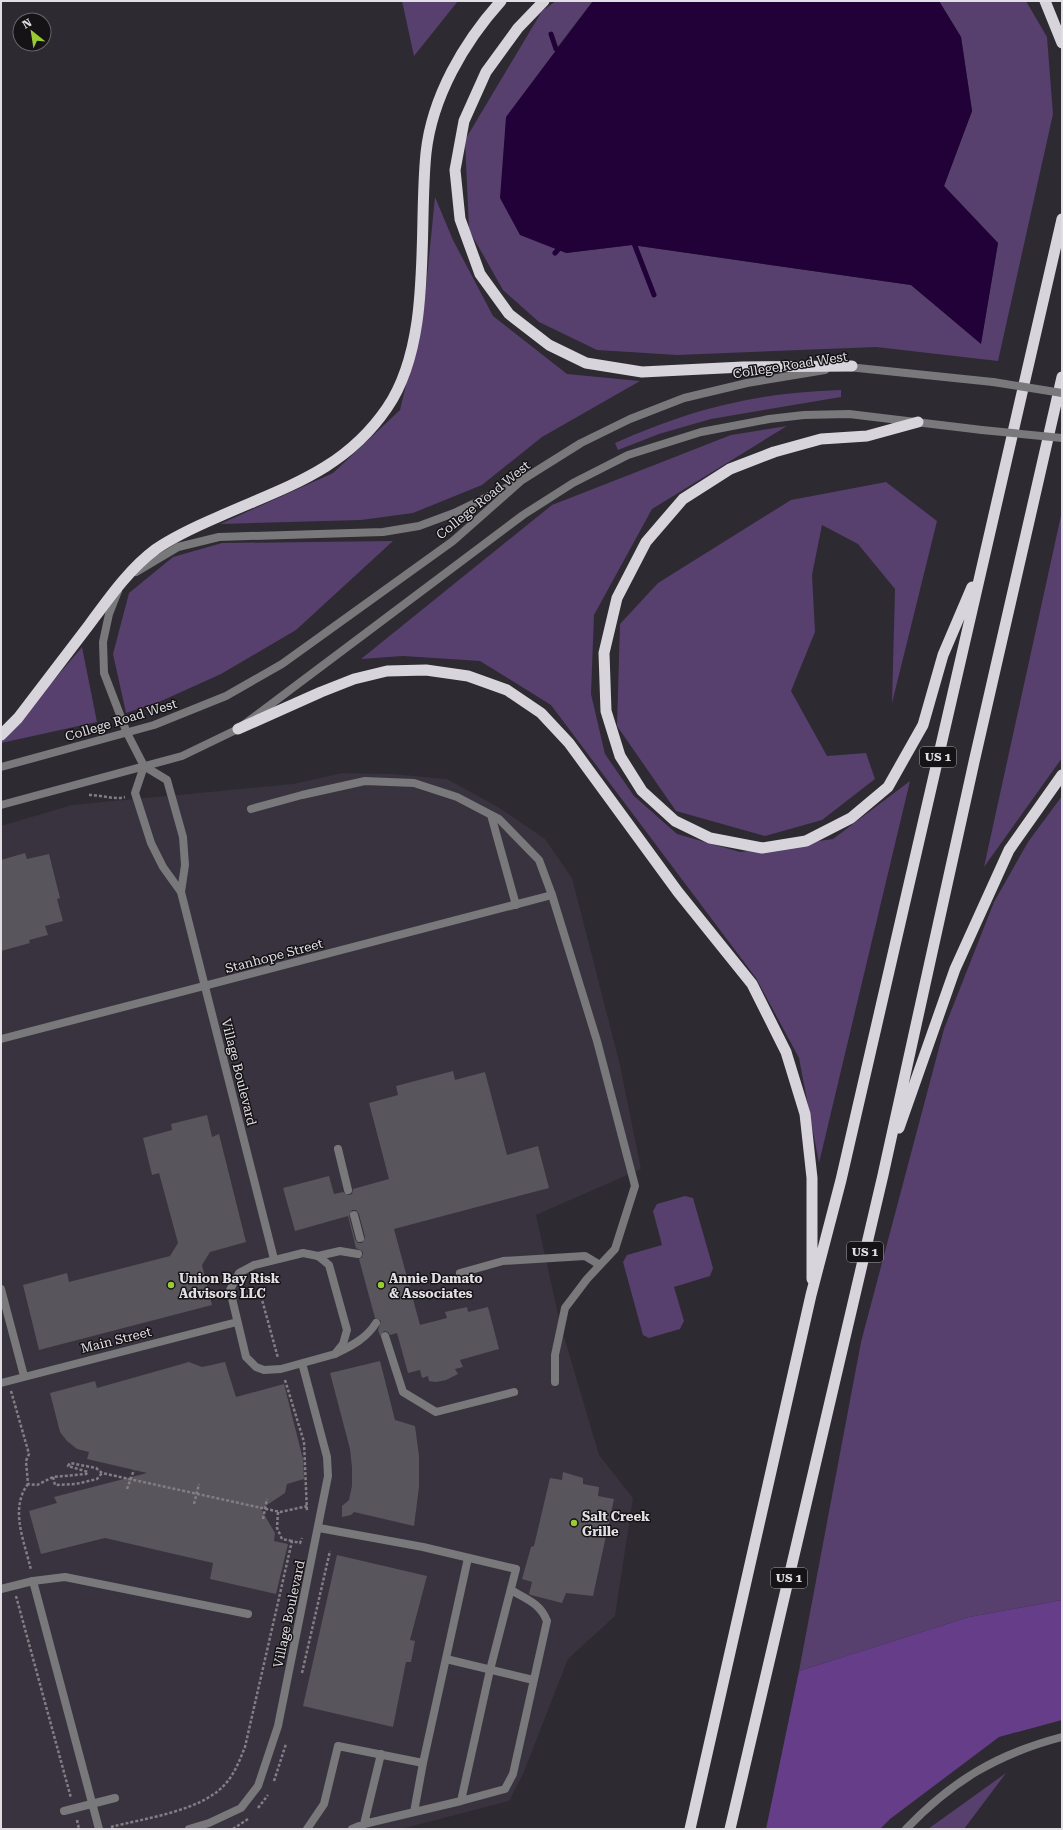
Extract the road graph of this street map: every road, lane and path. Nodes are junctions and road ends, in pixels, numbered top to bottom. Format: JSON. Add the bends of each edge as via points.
{"nodes":[{"id":1,"x":501,"y":1,"type":"edge"},
{"id":2,"x":544,"y":1,"type":"edge"},
{"id":3,"x":1046,"y":1,"type":"edge"},
{"id":4,"x":1062,"y":43,"type":"edge"},
{"id":5,"x":1062,"y":219,"type":"edge"},
{"id":6,"x":852,"y":366,"type":"junction"},
{"id":7,"x":1062,"y":377,"type":"edge"},
{"id":8,"x":1062,"y":393,"type":"edge"},
{"id":9,"x":918,"y":422,"type":"junction"},
{"id":10,"x":1062,"y":438,"type":"edge"},
{"id":11,"x":522,"y":480,"type":"junction"},
{"id":12,"x":984,"y":561,"type":"junction"},
{"id":13,"x":122,"y":580,"type":"junction"},
{"id":14,"x":238,"y":729,"type":"junction"},
{"id":15,"x":127,"y":733,"type":"junction"},
{"id":16,"x":1,"y":735,"type":"edge"},
{"id":17,"x":144,"y":766,"type":"junction"},
{"id":18,"x":1,"y":767,"type":"edge"},
{"id":19,"x":1062,"y":775,"type":"edge"},
{"id":20,"x":83,"y":796,"type":"dead end"},
{"id":21,"x":125,"y":796,"type":"dead end"},
{"id":22,"x":1,"y":805,"type":"edge"},
{"id":23,"x":251,"y":809,"type":"dead end"},
{"id":24,"x":491,"y":815,"type":"junction"},
{"id":25,"x":181,"y":892,"type":"junction"},
{"id":26,"x":552,"y":895,"type":"junction"},
{"id":27,"x":516,"y":905,"type":"junction"},
{"id":28,"x":205,"y":987,"type":"junction"},
{"id":29,"x":1,"y":1039,"type":"edge"},
{"id":30,"x":338,"y":1149,"type":"dead end"},
{"id":31,"x":883,"y":1175,"type":"junction"},
{"id":32,"x":348,"y":1190,"type":"dead end"},
{"id":33,"x":354,"y":1215,"type":"dead end"},
{"id":34,"x":359,"y":1234,"type":"dead end"},
{"id":35,"x":358,"y":1254,"type":"dead end"},
{"id":36,"x":318,"y":1256,"type":"junction"},
{"id":37,"x":274,"y":1259,"type":"junction"},
{"id":38,"x":600,"y":1265,"type":"junction"},
{"id":39,"x":460,"y":1273,"type":"dead end"},
{"id":40,"x":1,"y":1289,"type":"edge"},
{"id":41,"x":811,"y":1295,"type":"junction"},
{"id":42,"x":261,"y":1296,"type":"dead end"},
{"id":43,"x":237,"y":1322,"type":"junction"},
{"id":44,"x":376,"y":1323,"type":"dead end"},
{"id":45,"x":385,"y":1336,"type":"dead end"},
{"id":46,"x":335,"y":1354,"type":"junction"},
{"id":47,"x":302,"y":1363,"type":"junction"},
{"id":48,"x":281,"y":1370,"type":"junction"},
{"id":49,"x":24,"y":1376,"type":"junction"},
{"id":50,"x":4,"y":1382,"type":"edge"},
{"id":51,"x":555,"y":1382,"type":"dead end"},
{"id":52,"x":514,"y":1392,"type":"dead end"},
{"id":53,"x":134,"y":1470,"type":"dead end"},
{"id":54,"x":102,"y":1473,"type":"junction"},
{"id":55,"x":53,"y":1477,"type":"junction"},
{"id":56,"x":28,"y":1484,"type":"junction"},
{"id":57,"x":199,"y":1484,"type":"dead end"},
{"id":58,"x":127,"y":1489,"type":"dead end"},
{"id":59,"x":266,"y":1499,"type":"dead end"},
{"id":60,"x":194,"y":1504,"type":"dead end"},
{"id":61,"x":308,"y":1506,"type":"junction"},
{"id":62,"x":278,"y":1512,"type":"junction"},
{"id":63,"x":307,"y":1514,"type":"dead end"},
{"id":64,"x":263,"y":1520,"type":"dead end"},
{"id":65,"x":318,"y":1528,"type":"junction"},
{"id":66,"x":304,"y":1533,"type":"dead end"},
{"id":67,"x":292,"y":1541,"type":"junction"},
{"id":68,"x":468,"y":1558,"type":"junction"},
{"id":69,"x":31,"y":1570,"type":"dead end"},
{"id":70,"x":33,"y":1581,"type":"junction"},
{"id":71,"x":14,"y":1586,"type":"junction"},
{"id":72,"x":1,"y":1589,"type":"edge"},
{"id":73,"x":511,"y":1590,"type":"junction"},
{"id":74,"x":248,"y":1614,"type":"dead end"},
{"id":75,"x":446,"y":1659,"type":"junction"},
{"id":76,"x":490,"y":1670,"type":"junction"},
{"id":77,"x":533,"y":1680,"type":"junction"},
{"id":78,"x":1062,"y":1737,"type":"edge"},
{"id":79,"x":381,"y":1754,"type":"junction"},
{"id":80,"x":423,"y":1763,"type":"junction"},
{"id":81,"x":115,"y":1798,"type":"dead end"},
{"id":82,"x":71,"y":1799,"type":"dead end"},
{"id":83,"x":461,"y":1801,"type":"junction"},
{"id":84,"x":64,"y":1812,"type":"dead end"},
{"id":85,"x":414,"y":1812,"type":"junction"},
{"id":86,"x":75,"y":1814,"type":"dead end"},
{"id":87,"x":733,"y":1817,"type":"junction"},
{"id":88,"x":364,"y":1824,"type":"junction"},
{"id":89,"x":79,"y":1829,"type":"edge"},
{"id":90,"x":99,"y":1829,"type":"edge"},
{"id":91,"x":104,"y":1829,"type":"edge"},
{"id":92,"x":189,"y":1829,"type":"edge"},
{"id":93,"x":308,"y":1829,"type":"edge"},
{"id":94,"x":352,"y":1829,"type":"edge"},
{"id":95,"x":690,"y":1829,"type":"edge"},
{"id":96,"x":730,"y":1829,"type":"edge"},
{"id":97,"x":737,"y":1829,"type":"edge"},
{"id":98,"x":906,"y":1829,"type":"edge"}],
"edges":[{"from":1,"to":13,"type":"highway","via":[[458,59],[435,111],[426,151],[414,341],[405,373],[388,406],[367,434],[341,458],[312,475],[198,526],[157,549]]},
{"from":2,"to":6,"type":"highway","via":[[518,28],[486,72],[464,121],[455,170],[460,219],[480,274],[509,314],[549,344],[586,363],[642,372],[743,367]]},
{"from":3,"to":4,"type":"highway"},
{"from":5,"to":12,"type":"highway","number":"US 1"},
{"from":6,"to":8,"type":"street","name":"College Road West","bridge":true,"via":[[993,382]]},
{"from":6,"to":11,"type":"street","name":"College Road West","via":[[747,383],[684,398],[630,419],[581,443]]},
{"from":7,"to":31,"type":"highway","number":"US 1"},
{"from":9,"to":10,"type":"street","bridge":true},
{"from":9,"to":12,"type":"highway","via":[[867,436],[821,439],[774,452],[730,469],[683,499],[646,542],[617,598],[604,653],[606,712],[620,756],[642,791],[675,821],[710,838],[762,848],[806,841],[851,818],[888,787],[923,725],[943,655]]},
{"from":9,"to":14,"type":"street","via":[[849,414],[804,415],[701,432],[628,455],[573,483],[523,515]]},
{"from":11,"to":13,"type":"street","via":[[454,513],[419,526],[383,532],[219,537],[178,547]]},
{"from":11,"to":15,"type":"street","name":"College Road West","via":[[453,541],[282,664],[226,696]]},
{"from":12,"to":41,"type":"highway","number":"US 1","via":[[841,1180]]},
{"from":13,"to":15,"type":"street","via":[[109,614],[103,642],[104,673]]},
{"from":13,"to":16,"type":"highway","via":[[18,718]]},
{"from":14,"to":17,"type":"street","via":[[182,756]]},
{"from":14,"to":41,"type":"highway","via":[[354,679],[387,671],[426,670],[468,676],[507,690],[541,713],[569,743],[678,892],[752,984],[786,1052],[804,1114],[812,1178]]},
{"from":15,"to":17,"type":"street"},
{"from":15,"to":18,"type":"street","name":"College Road West"},
{"from":17,"to":22,"type":"street"},
{"from":17,"to":25,"type":"street","name":"Village Boulevard","via":[[135,793],[151,843],[163,867]]},
{"from":17,"to":25,"type":"street","name":"Village Boulevard","via":[[167,780],[173,800],[183,837],[185,865]]},
{"from":19,"to":31,"type":"highway","via":[[1009,850],[955,969]]},
{"from":20,"to":21,"type":"path"},
{"from":23,"to":24,"type":"street","via":[[365,781],[414,783],[458,797]]},
{"from":24,"to":26,"type":"street","via":[[499,819],[539,860]]},
{"from":24,"to":27,"type":"street"},
{"from":25,"to":28,"type":"street","name":"Village Boulevard"},
{"from":26,"to":27,"type":"street","name":"Stanhope Street"},
{"from":26,"to":38,"type":"street","via":[[597,1041],[635,1186],[615,1249]]},
{"from":27,"to":28,"type":"street","name":"Stanhope Street"},
{"from":28,"to":29,"type":"street","name":"Stanhope Street"},
{"from":28,"to":37,"type":"street","name":"Village Boulevard"},
{"from":30,"to":32,"type":"street"},
{"from":31,"to":87,"type":"highway","number":"US 1"},
{"from":33,"to":34,"type":"street"},
{"from":35,"to":36,"type":"street","via":[[340,1251]]},
{"from":36,"to":37,"type":"street","via":[[303,1253]]},
{"from":36,"to":46,"type":"street","via":[[329,1265],[346,1330],[343,1344]]},
{"from":37,"to":43,"type":"street","via":[[254,1264],[239,1274],[230,1290]]},
{"from":38,"to":39,"type":"street","via":[[585,1256],[503,1261]]},
{"from":38,"to":51,"type":"street","via":[[586,1279],[565,1308],[555,1355]]},
{"from":40,"to":49,"type":"street"},
{"from":41,"to":95,"type":"highway","number":"US 1"},
{"from":42,"to":48,"type":"path"},
{"from":43,"to":48,"type":"street","via":[[246,1357],[256,1367],[264,1370]]},
{"from":43,"to":49,"type":"street","name":"Main Street"},
{"from":44,"to":46,"type":"street","via":[[359,1341]]},
{"from":45,"to":52,"type":"street","via":[[403,1392],[436,1412]]},
{"from":46,"to":47,"type":"street"},
{"from":47,"to":48,"type":"street"},
{"from":47,"to":65,"type":"street","name":"Village Boulevard","via":[[327,1457],[327,1484]]},
{"from":48,"to":61,"type":"path","via":[[304,1442]]},
{"from":49,"to":50,"type":"street","name":"Main Street"},
{"from":50,"to":56,"type":"path","via":[[29,1454],[26,1461]]},
{"from":53,"to":58,"type":"path","bridge":true},
{"from":54,"to":55,"type":"path","via":[[97,1479],[76,1484],[55,1485]]},
{"from":54,"to":55,"type":"path","via":[[96,1468],[70,1463],[68,1466],[88,1472]]},
{"from":54,"to":62,"type":"path"},
{"from":55,"to":56,"type":"path","via":[[36,1484]]},
{"from":56,"to":69,"type":"path","via":[[19,1501],[19,1518]]},
{"from":57,"to":60,"type":"path","bridge":true},
{"from":59,"to":64,"type":"path","bridge":true},
{"from":61,"to":62,"type":"path"},
{"from":61,"to":63,"type":"path"},
{"from":62,"to":67,"type":"path","via":[[277,1528],[282,1539]]},
{"from":65,"to":68,"type":"street"},
{"from":65,"to":92,"type":"street","name":"Village Boulevard","via":[[278,1726],[258,1786],[241,1808]]},
{"from":66,"to":67,"type":"path","via":[[300,1543]]},
{"from":67,"to":91,"type":"path","via":[[245,1746],[236,1769],[226,1783],[212,1795],[191,1806]]},
{"from":68,"to":73,"type":"street","via":[[516,1569]]},
{"from":68,"to":75,"type":"street"},
{"from":70,"to":71,"type":"street"},
{"from":70,"to":74,"type":"street","via":[[65,1577]]},
{"from":70,"to":90,"type":"street"},
{"from":71,"to":72,"type":"street"},
{"from":71,"to":82,"type":"path"},
{"from":73,"to":76,"type":"street"},
{"from":73,"to":77,"type":"street","via":[[543,1610],[547,1620]]},
{"from":75,"to":76,"type":"street"},
{"from":75,"to":80,"type":"street"},
{"from":76,"to":77,"type":"street"},
{"from":76,"to":83,"type":"street"},
{"from":77,"to":83,"type":"street","via":[[509,1784],[497,1792]]},
{"from":78,"to":98,"type":"street","via":[[1026,1748],[975,1771],[945,1793]]},
{"from":79,"to":80,"type":"street"},
{"from":79,"to":88,"type":"street"},
{"from":79,"to":93,"type":"street","via":[[338,1746],[324,1804]]},
{"from":80,"to":85,"type":"street"},
{"from":81,"to":84,"type":"street","bridge":true},
{"from":83,"to":85,"type":"street"},
{"from":85,"to":88,"type":"street"},
{"from":86,"to":89,"type":"path"},
{"from":87,"to":96,"type":"highway","number":"US 1"},
{"from":87,"to":97,"type":"highway"},
{"from":88,"to":94,"type":"street"}]}
